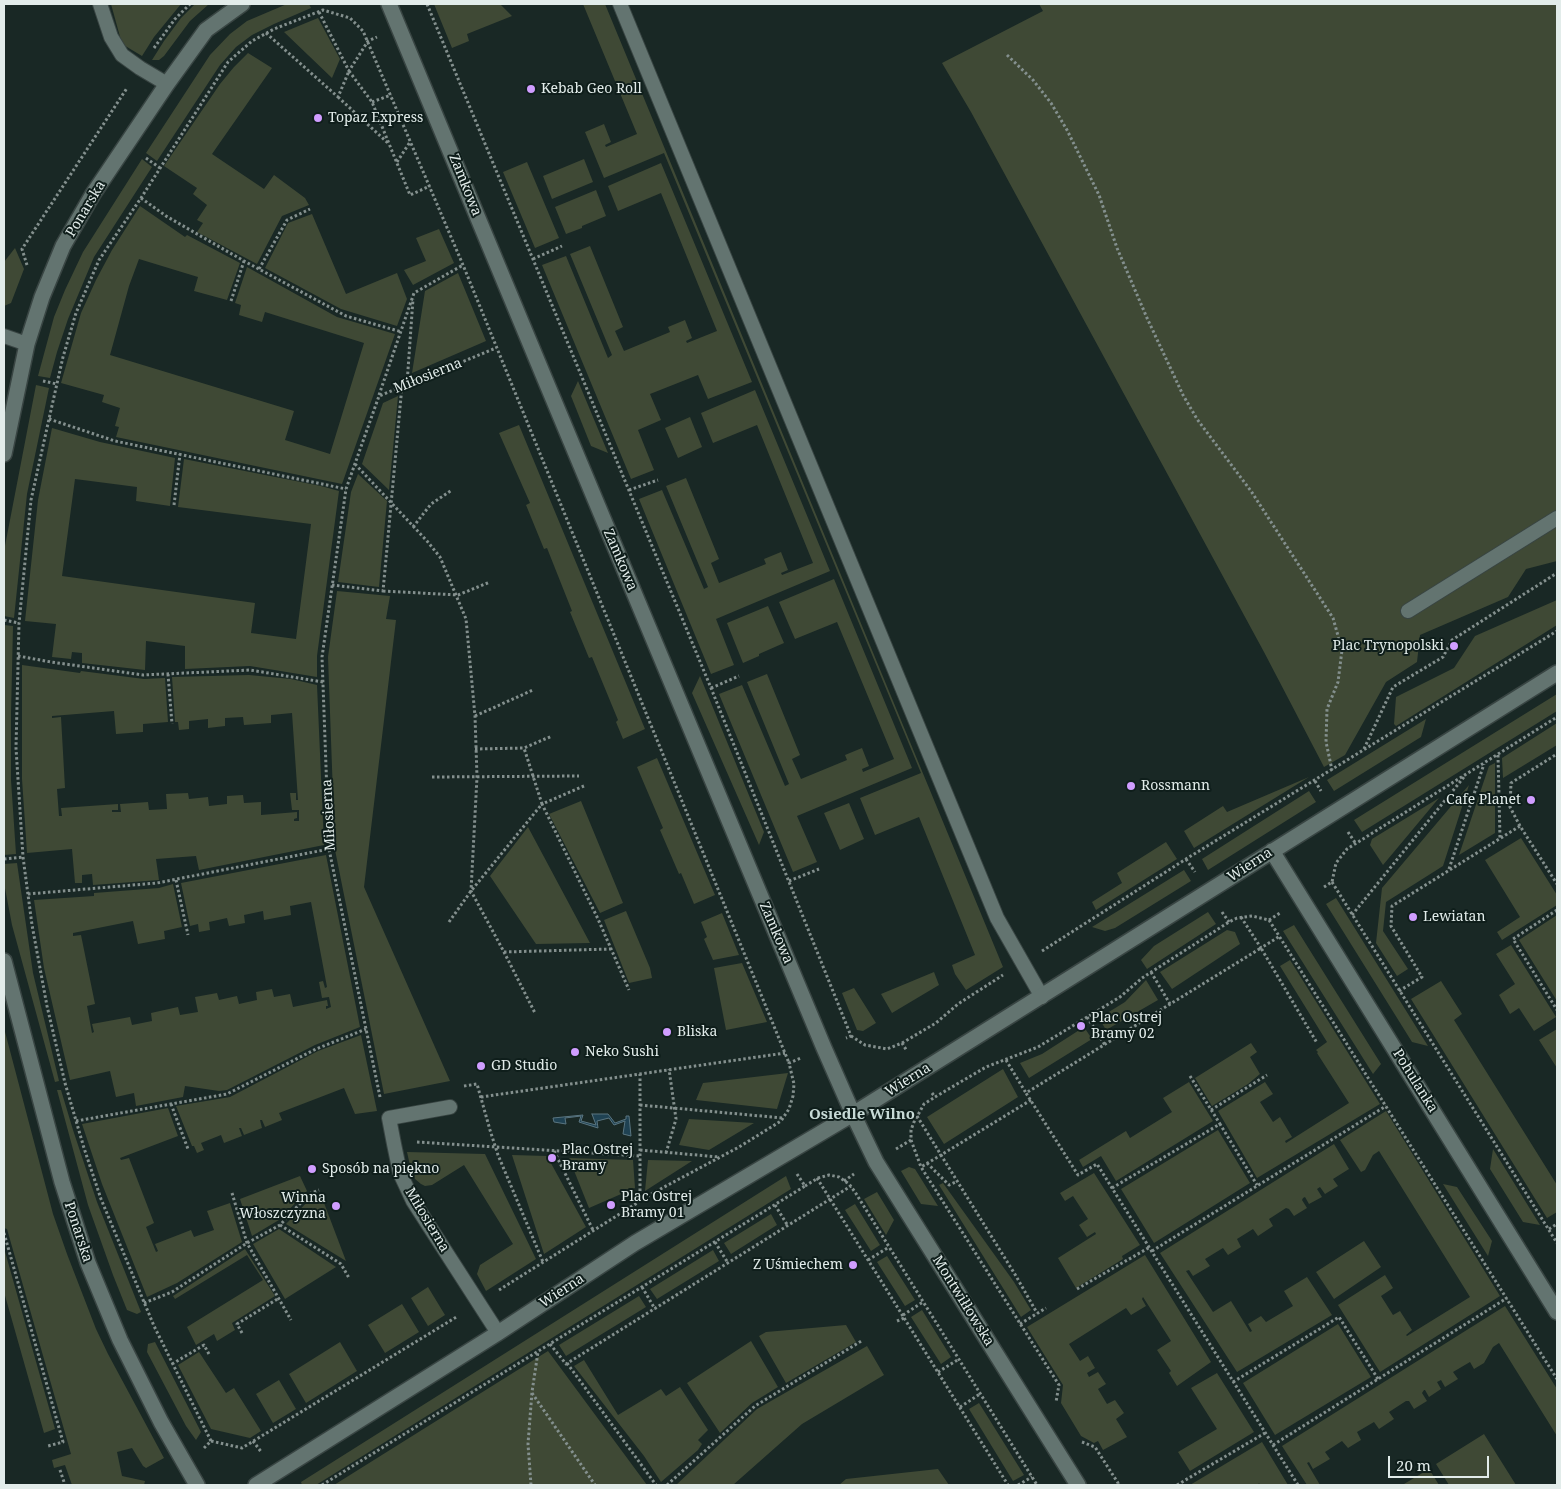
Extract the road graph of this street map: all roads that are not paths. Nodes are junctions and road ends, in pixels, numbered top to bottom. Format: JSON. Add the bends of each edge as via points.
{"nodes":[{"id":1,"x":100,"y":4,"type":"edge"},
{"id":2,"x":242,"y":4,"type":"edge"},
{"id":3,"x":390,"y":4,"type":"edge"},
{"id":4,"x":620,"y":4,"type":"edge"},
{"id":5,"x":167,"y":84,"type":"junction"},
{"id":6,"x":4,"y":336,"type":"edge"},
{"id":7,"x":27,"y":344,"type":"junction"},
{"id":8,"x":4,"y":454,"type":"edge"},
{"id":9,"x":1557,"y":518,"type":"edge"},
{"id":10,"x":1408,"y":611,"type":"dead end"},
{"id":11,"x":1557,"y":673,"type":"edge"},
{"id":12,"x":1272,"y":851,"type":"junction"},
{"id":13,"x":4,"y":961,"type":"edge"},
{"id":14,"x":1042,"y":997,"type":"junction"},
{"id":15,"x":450,"y":1107,"type":"dead end"},
{"id":16,"x":853,"y":1114,"type":"junction"},
{"id":17,"x":1557,"y":1312,"type":"edge"},
{"id":18,"x":498,"y":1333,"type":"junction"},
{"id":19,"x":197,"y":1485,"type":"edge"},
{"id":20,"x":256,"y":1485,"type":"edge"},
{"id":21,"x":1078,"y":1485,"type":"edge"}],
"edges":[{"from":1,"to":5,"type":"lane","via":[[111,37],[122,55]]},
{"from":2,"to":5,"type":"street","name":"Ponarska","via":[[206,30]]},
{"from":3,"to":16,"type":"street","name":"Zamkowa"},
{"from":4,"to":14,"type":"lane","via":[[997,918]]},
{"from":5,"to":7,"type":"street","name":"Ponarska","via":[[93,194],[64,246],[42,297]]},
{"from":6,"to":7,"type":"lane"},
{"from":7,"to":8,"type":"street","name":"Ponarska"},
{"from":9,"to":10,"type":"lane"},
{"from":11,"to":12,"type":"street","name":"Wierna"},
{"from":12,"to":14,"type":"street","name":"Wierna"},
{"from":12,"to":17,"type":"street","name":"Pohulanka"},
{"from":13,"to":19,"type":"street","name":"Ponarska","via":[[62,1182],[88,1263],[120,1340]]},
{"from":14,"to":16,"type":"street","name":"Wierna"},
{"from":15,"to":18,"type":"lane","name":"Miłosierna","via":[[389,1118],[394,1144],[400,1172],[413,1202]]},
{"from":16,"to":18,"type":"street","name":"Wierna","via":[[635,1243]]},
{"from":16,"to":21,"type":"street","name":"Montwiłłowska","via":[[876,1162]]},
{"from":18,"to":20,"type":"street","name":"Wierna"}]}
